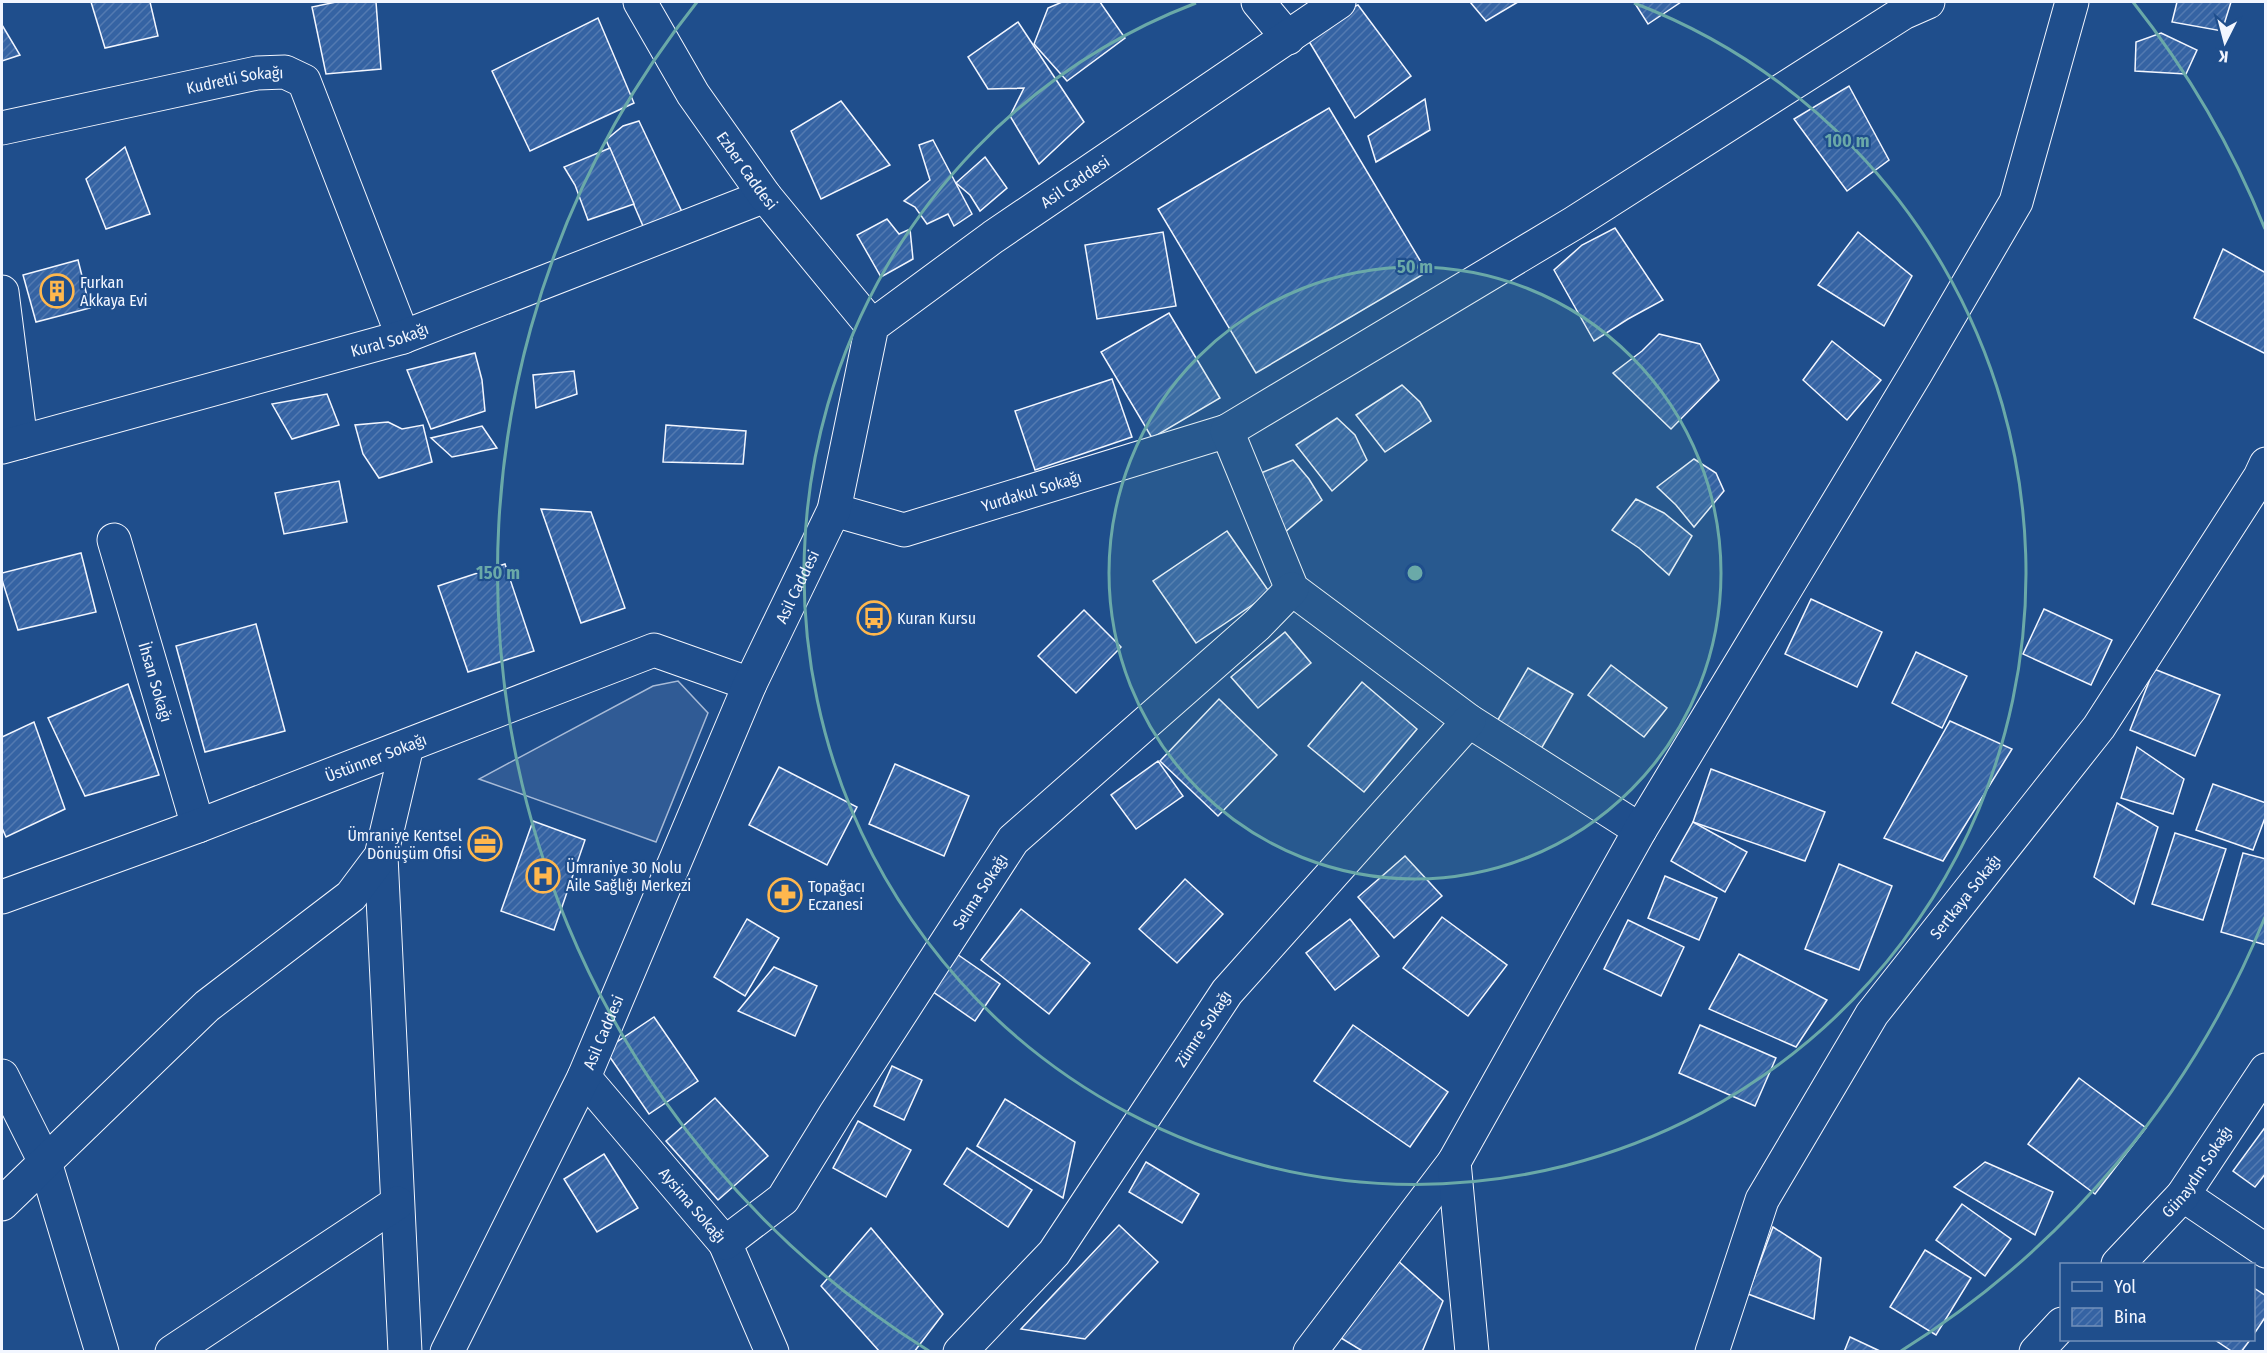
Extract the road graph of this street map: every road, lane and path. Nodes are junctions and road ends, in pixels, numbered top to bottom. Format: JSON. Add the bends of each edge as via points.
{"nodes":[{"id":1,"x":640,"y":2,"type":"edge"},
{"id":2,"x":1258,"y":2,"type":"edge"},
{"id":3,"x":1339,"y":2,"type":"edge"},
{"id":4,"x":1928,"y":2,"type":"edge"},
{"id":5,"x":2072,"y":2,"type":"edge"},
{"id":6,"x":1288,"y":38,"type":"junction"},
{"id":7,"x":2,"y":128,"type":"edge"},
{"id":8,"x":765,"y":196,"type":"junction"},
{"id":9,"x":2,"y":292,"type":"edge"},
{"id":10,"x":872,"y":326,"type":"junction"},
{"id":11,"x":402,"y":337,"type":"junction"},
{"id":12,"x":1227,"y":431,"type":"junction"},
{"id":13,"x":11,"y":445,"type":"edge"},
{"id":14,"x":2264,"y":474,"type":"edge"},
{"id":15,"x":834,"y":510,"type":"junction"},
{"id":16,"x":114,"y":540,"type":"dead end"},
{"id":17,"x":1292,"y":589,"type":"junction"},
{"id":18,"x":750,"y":684,"type":"junction"},
{"id":19,"x":1469,"y":721,"type":"junction"},
{"id":20,"x":407,"y":747,"type":"junction"},
{"id":21,"x":198,"y":826,"type":"junction"},
{"id":22,"x":1640,"y":830,"type":"junction"},
{"id":23,"x":381,"y":856,"type":"junction"},
{"id":24,"x":2,"y":897,"type":"edge"},
{"id":25,"x":2265,"y":1070,"type":"edge"},
{"id":26,"x":2,"y":1076,"type":"edge"},
{"id":27,"x":584,"y":1077,"type":"junction"},
{"id":28,"x":45,"y":1162,"type":"junction"},
{"id":29,"x":1454,"y":1162,"type":"junction"},
{"id":30,"x":2183,"y":1195,"type":"junction"},
{"id":31,"x":397,"y":1203,"type":"junction"},
{"id":32,"x":2,"y":1204,"type":"edge"},
{"id":33,"x":725,"y":1243,"type":"junction"},
{"id":34,"x":2265,"y":1251,"type":"edge"},
{"id":35,"x":2119,"y":1263,"type":"edge"},
{"id":36,"x":2060,"y":1325,"type":"edge"},
{"id":37,"x":102,"y":1352,"type":"edge"},
{"id":38,"x":172,"y":1352,"type":"edge"},
{"id":39,"x":405,"y":1352,"type":"edge"},
{"id":40,"x":447,"y":1352,"type":"edge"},
{"id":41,"x":772,"y":1352,"type":"edge"},
{"id":42,"x":960,"y":1352,"type":"edge"},
{"id":43,"x":1310,"y":1352,"type":"edge"},
{"id":44,"x":1472,"y":1352,"type":"edge"},
{"id":45,"x":1712,"y":1352,"type":"edge"},
{"id":46,"x":2036,"y":1352,"type":"edge"}],
"edges":[{"from":1,"to":8,"type":"street","name":"Ezber Caddesi","via":[[693,94]]},
{"from":2,"to":6,"type":"street"},
{"from":3,"to":6,"type":"street","name":"Asil Caddesi"},
{"from":4,"to":12,"type":"street","name":"Yurdakul Sokağı","via":[[1903,13],[1574,223]]},
{"from":5,"to":22,"type":"street","via":[[2016,201]]},
{"from":6,"to":10,"type":"street","name":"Asil Caddesi","via":[[993,237]]},
{"from":7,"to":11,"type":"street","name":"Kudretli Sokağı","via":[[257,73],[285,72],[304,81]]},
{"from":8,"to":10,"type":"street","name":"Ezber Caddesi"},
{"from":8,"to":11,"type":"street","name":"Kural Sokağı"},
{"from":9,"to":13,"type":"street"},
{"from":10,"to":15,"type":"street","name":"Asil Caddesi"},
{"from":11,"to":13,"type":"street","name":"Kural Sokağı"},
{"from":12,"to":15,"type":"street","name":"Yurdakul Sokağı","via":[[904,530]]},
{"from":12,"to":17,"type":"street"},
{"from":14,"to":45,"type":"street","name":"Sertkaya Sokağı","via":[[2099,727],[1872,1014],[1761,1200]]},
{"from":15,"to":18,"type":"street","name":"Asil Caddesi"},
{"from":16,"to":21,"type":"street","name":"İhsan Sokağı"},
{"from":17,"to":19,"type":"street"},
{"from":17,"to":33,"type":"street","name":"Selma Sokağı","via":[[1257,625],[1013,840],[783,1199]]},
{"from":18,"to":20,"type":"street","name":"Üstünner Sokağı","via":[[654,650]]},
{"from":18,"to":27,"type":"street","name":"Asil Caddesi"},
{"from":19,"to":22,"type":"street"},
{"from":19,"to":42,"type":"street","name":"Zümre Sokağı","via":[[1227,992],[1054,1253]]},
{"from":20,"to":21,"type":"street","name":"Üstünner Sokağı"},
{"from":20,"to":23,"type":"street"},
{"from":21,"to":24,"type":"street","name":"Üstünner Sokağı"},
{"from":22,"to":29,"type":"street"},
{"from":23,"to":28,"type":"street","via":[[351,896],[207,1006]]},
{"from":23,"to":31,"type":"street"},
{"from":25,"to":30,"type":"street","name":"Günaydın Sokağı"},
{"from":26,"to":28,"type":"street"},
{"from":27,"to":33,"type":"street","name":"Aysima Sokağı"},
{"from":27,"to":40,"type":"street","name":"Asil Caddesi"},
{"from":28,"to":32,"type":"street"},
{"from":28,"to":37,"type":"street"},
{"from":29,"to":43,"type":"street"},
{"from":29,"to":44,"type":"street"},
{"from":30,"to":34,"type":"street"},
{"from":30,"to":35,"type":"street","name":"Günaydın Sokağı"},
{"from":31,"to":38,"type":"street"},
{"from":31,"to":39,"type":"street"},
{"from":33,"to":41,"type":"street","name":"Aysima Sokağı"},
{"from":36,"to":46,"type":"street"}]}
